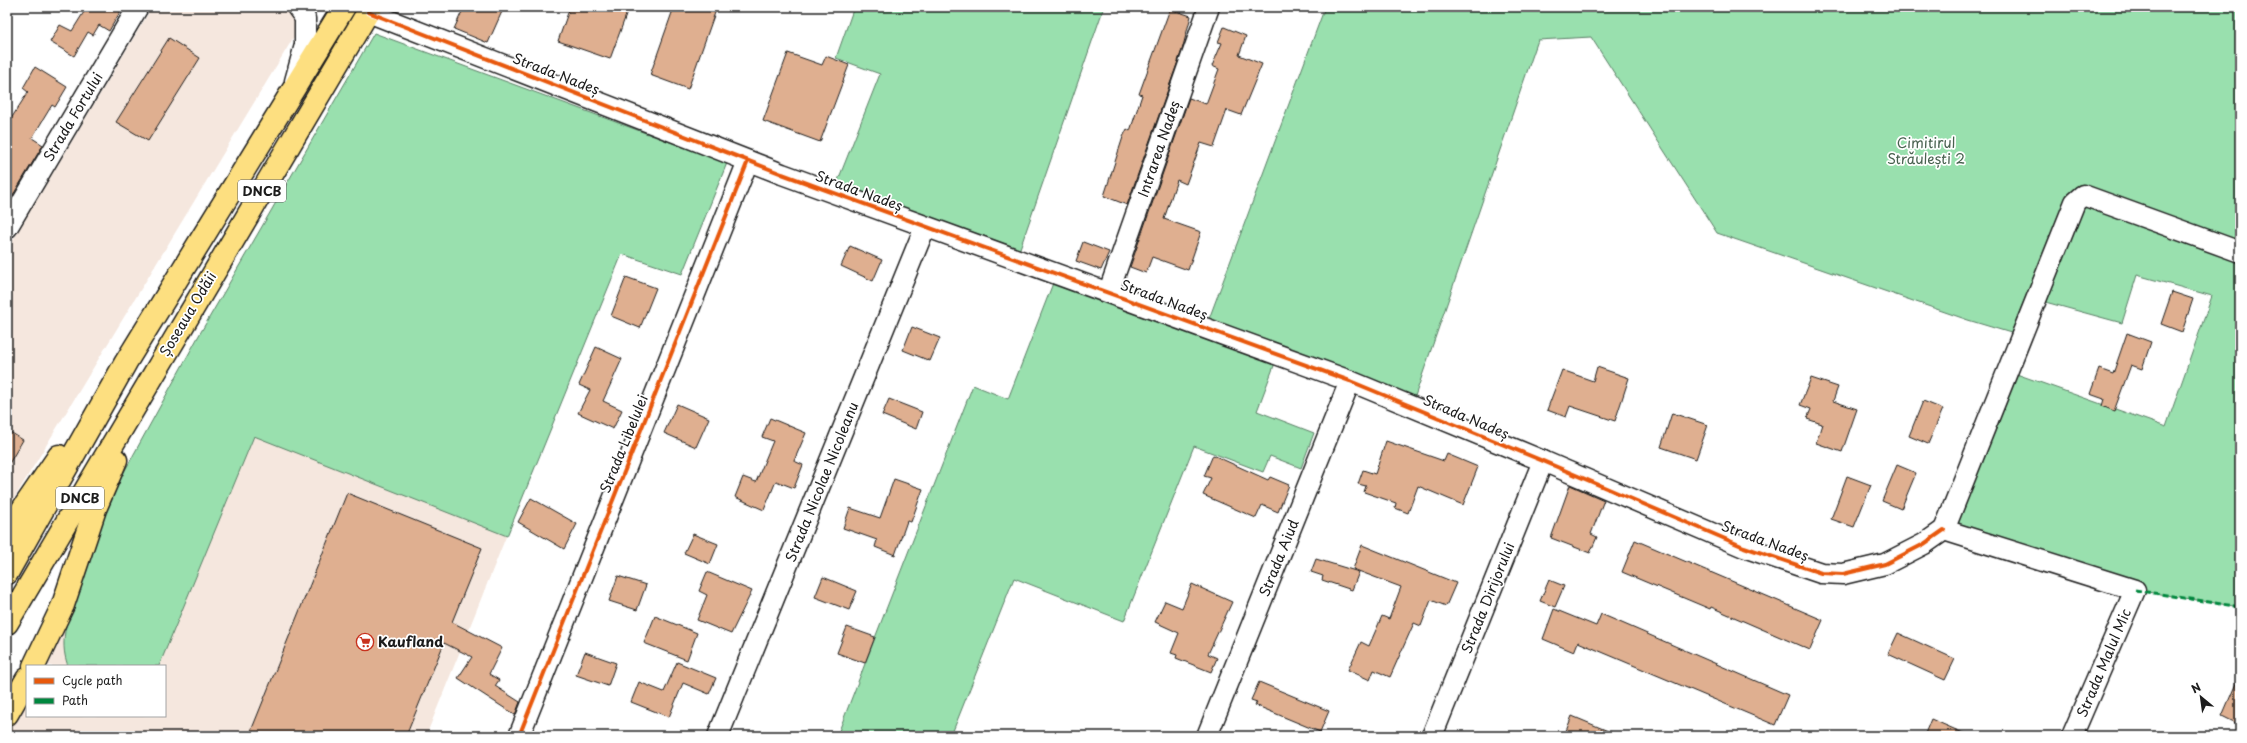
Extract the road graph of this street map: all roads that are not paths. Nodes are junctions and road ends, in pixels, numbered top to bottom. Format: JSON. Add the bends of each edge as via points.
{"nodes":[{"id":1,"x":138,"y":7,"type":"edge"},
{"id":2,"x":298,"y":7,"type":"edge"},
{"id":3,"x":344,"y":7,"type":"edge"},
{"id":4,"x":1209,"y":7,"type":"edge"},
{"id":5,"x":370,"y":10,"type":"edge"},
{"id":6,"x":291,"y":94,"type":"junction"},
{"id":7,"x":748,"y":161,"type":"junction"},
{"id":8,"x":925,"y":227,"type":"junction"},
{"id":9,"x":7,"y":228,"type":"edge"},
{"id":10,"x":2240,"y":252,"type":"edge"},
{"id":11,"x":1108,"y":291,"type":"junction"},
{"id":12,"x":126,"y":362,"type":"junction"},
{"id":13,"x":152,"y":374,"type":"junction"},
{"id":14,"x":1350,"y":380,"type":"junction"},
{"id":15,"x":1544,"y":461,"type":"junction"},
{"id":16,"x":1944,"y":530,"type":"junction"},
{"id":17,"x":7,"y":532,"type":"edge"},
{"id":18,"x":7,"y":573,"type":"edge"},
{"id":19,"x":7,"y":622,"type":"edge"},
{"id":20,"x":34,"y":665,"type":"edge"},
{"id":21,"x":26,"y":681,"type":"edge"},
{"id":22,"x":7,"y":714,"type":"edge"},
{"id":23,"x":520,"y":736,"type":"edge"},
{"id":24,"x":718,"y":736,"type":"edge"},
{"id":25,"x":1207,"y":736,"type":"edge"},
{"id":26,"x":1432,"y":736,"type":"edge"},
{"id":27,"x":2072,"y":736,"type":"edge"}],
"edges":[{"from":1,"to":9,"type":"street","name":"Strada Fortului"},
{"from":2,"to":6,"type":"street","via":[[305,18],[305,45]]},
{"from":3,"to":6,"type":"main road","name":"Șoseaua Odăii","number":"DNCB"},
{"from":4,"to":11,"type":"street","name":"Intrarea Nadeș"},
{"from":5,"to":7,"type":"street","name":"Strada Nadeș"},
{"from":5,"to":13,"type":"main road","name":"Șoseaua Odăii","number":"DNCB"},
{"from":6,"to":12,"type":"main road","name":"Șoseaua Odăii","number":"DNCB"},
{"from":7,"to":8,"type":"street","name":"Strada Nadeș"},
{"from":7,"to":23,"type":"street","name":"Strada Libelulei"},
{"from":8,"to":11,"type":"street","name":"Strada Nadeș"},
{"from":8,"to":24,"type":"street","name":"Strada Nicolae Nicoleanu"},
{"from":10,"to":16,"type":"street","via":[[2082,195],[2075,202]]},
{"from":11,"to":14,"type":"street","name":"Strada Nadeș"},
{"from":12,"to":17,"type":"main road"},
{"from":12,"to":18,"type":"main road","name":"Șoseaua Odăii","number":"DNCB"},
{"from":13,"to":19,"type":"main road","name":"Șoseaua Odăii","number":"DNCB"},
{"from":13,"to":20,"type":"main road","via":[[95,509],[64,605]]},
{"from":14,"to":15,"type":"street","name":"Strada Nadeș"},
{"from":14,"to":25,"type":"street","name":"Strada Aiud"},
{"from":15,"to":16,"type":"street","name":"Strada Nadeș","via":[[1744,547],[1821,573],[1843,574],[1885,564],[1924,544]]},
{"from":15,"to":26,"type":"street","name":"Strada Dirijorului"},
{"from":16,"to":27,"type":"street","name":"Strada Malul Mic","via":[[2135,590]]},
{"from":21,"to":22,"type":"main road"}]}
